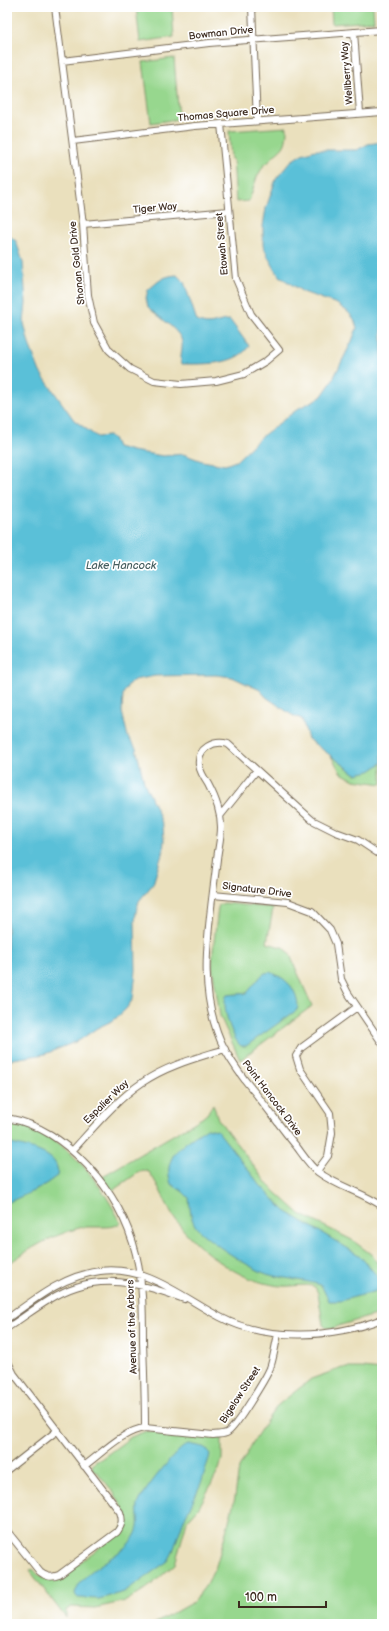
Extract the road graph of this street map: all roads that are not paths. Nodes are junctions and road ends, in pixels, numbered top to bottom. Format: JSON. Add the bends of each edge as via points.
{"nodes":[{"id":1,"x":55,"y":7,"type":"edge"},
{"id":2,"x":252,"y":7,"type":"edge"},
{"id":3,"x":382,"y":30,"type":"edge"},
{"id":4,"x":354,"y":32,"type":"junction"},
{"id":5,"x":254,"y":39,"type":"junction"},
{"id":6,"x":62,"y":61,"type":"junction"},
{"id":7,"x":382,"y":112,"type":"edge"},
{"id":8,"x":360,"y":113,"type":"junction"},
{"id":9,"x":257,"y":121,"type":"junction"},
{"id":10,"x":222,"y":124,"type":"junction"},
{"id":11,"x":73,"y":141,"type":"junction"},
{"id":12,"x":229,"y":211,"type":"junction"},
{"id":13,"x":83,"y":224,"type":"junction"},
{"id":14,"x":279,"y":350,"type":"joint"},
{"id":15,"x":257,"y":770,"type":"junction"},
{"id":16,"x":220,"y":816,"type":"junction"},
{"id":17,"x":382,"y":856,"type":"edge"},
{"id":18,"x":213,"y":895,"type":"junction"},
{"id":19,"x":357,"y":1007,"type":"junction"},
{"id":20,"x":382,"y":1043,"type":"edge"},
{"id":21,"x":225,"y":1049,"type":"junction"},
{"id":22,"x":7,"y":1118,"type":"edge"},
{"id":23,"x":72,"y":1150,"type":"junction"},
{"id":24,"x":317,"y":1171,"type":"junction"},
{"id":25,"x":382,"y":1206,"type":"edge"},
{"id":26,"x":140,"y":1276,"type":"junction"},
{"id":27,"x":142,"y":1286,"type":"junction"},
{"id":28,"x":197,"y":1304,"type":"junction"},
{"id":29,"x":7,"y":1319,"type":"edge"},
{"id":30,"x":382,"y":1319,"type":"edge"},
{"id":31,"x":7,"y":1328,"type":"edge"},
{"id":32,"x":278,"y":1335,"type":"junction"},
{"id":33,"x":7,"y":1360,"type":"edge"},
{"id":34,"x":145,"y":1428,"type":"junction"},
{"id":35,"x":58,"y":1430,"type":"junction"},
{"id":36,"x":84,"y":1466,"type":"junction"},
{"id":37,"x":7,"y":1470,"type":"edge"},
{"id":38,"x":7,"y":1531,"type":"edge"}],
"edges":[{"from":1,"to":6,"type":"street","name":"Shonan Gold Drive"},
{"from":2,"to":5,"type":"street"},
{"from":3,"to":4,"type":"street","name":"Bowman Drive"},
{"from":4,"to":5,"type":"street","name":"Bowman Drive"},
{"from":4,"to":8,"type":"street","name":"Wellberry Way"},
{"from":5,"to":6,"type":"street","name":"Bowman Drive"},
{"from":5,"to":9,"type":"street"},
{"from":6,"to":11,"type":"street","name":"Shonan Gold Drive"},
{"from":7,"to":8,"type":"street","name":"Thomas Square Drive"},
{"from":8,"to":9,"type":"street","name":"Thomas Square Drive"},
{"from":9,"to":10,"type":"street","name":"Thomas Square Drive"},
{"from":10,"to":11,"type":"street","name":"Thomas Square Drive"},
{"from":10,"to":12,"type":"street","name":"Etowah Street"},
{"from":11,"to":13,"type":"street","name":"Shonan Gold Drive"},
{"from":12,"to":13,"type":"street","name":"Tiger Way"},
{"from":12,"to":14,"type":"street","name":"Etowah Street","via":[[236,279],[250,314]]},
{"from":13,"to":14,"type":"street","name":"Shonan Gold Drive","via":[[88,295],[94,323],[108,350],[130,369],[154,381],[181,384],[216,381],[244,374]]},
{"from":15,"to":16,"type":"street"},
{"from":15,"to":16,"type":"street","name":"Point Hancock Drive","via":[[228,744],[214,743],[206,748],[200,757],[199,766],[216,800]]},
{"from":15,"to":17,"type":"street","name":"Point Hancock Drive","via":[[312,820],[358,840]]},
{"from":16,"to":18,"type":"street","name":"Point Hancock Drive"},
{"from":18,"to":19,"type":"street","name":"Signature Drive","via":[[288,902],[312,911],[330,930],[336,944],[341,979]]},
{"from":18,"to":21,"type":"street","name":"Point Hancock Drive","via":[[206,955],[206,982],[213,1018]]},
{"from":19,"to":20,"type":"street","name":"Signature Drive"},
{"from":19,"to":24,"type":"street","via":[[301,1048],[296,1056],[300,1069],[330,1113],[332,1133],[328,1156]]},
{"from":21,"to":23,"type":"street","name":"Espalier Way","via":[[176,1065],[143,1082],[118,1103]]},
{"from":21,"to":24,"type":"street","name":"Point Hancock Drive","via":[[242,1078]]},
{"from":22,"to":23,"type":"street","name":"Avenue of the Arbors","via":[[48,1132]]},
{"from":23,"to":26,"type":"street","name":"Avenue of the Arbors","via":[[107,1190],[121,1214],[136,1254]]},
{"from":24,"to":25,"type":"street","name":"Point Hancock Drive","via":[[335,1183],[358,1192]]},
{"from":26,"to":27,"type":"street","name":"Avenue of the Arbors"},
{"from":26,"to":28,"type":"street","via":[[156,1280]]},
{"from":26,"to":29,"type":"street","via":[[109,1270],[72,1278],[48,1290]]},
{"from":27,"to":28,"type":"street"},
{"from":27,"to":31,"type":"street","via":[[108,1282],[75,1287]]},
{"from":27,"to":34,"type":"street","name":"Avenue of the Arbors"},
{"from":28,"to":32,"type":"street","via":[[221,1318],[250,1329]]},
{"from":30,"to":32,"type":"street","via":[[366,1326],[320,1333]]},
{"from":32,"to":34,"type":"street","name":"Bigelow Street","via":[[270,1367],[263,1382],[229,1432],[213,1434]]},
{"from":33,"to":35,"type":"street","via":[[14,1374]]},
{"from":34,"to":36,"type":"street","via":[[128,1434]]},
{"from":35,"to":36,"type":"street"},
{"from":35,"to":37,"type":"street"},
{"from":36,"to":38,"type":"street","via":[[120,1512],[122,1523],[117,1532],[59,1575],[50,1577],[40,1572]]}]}
